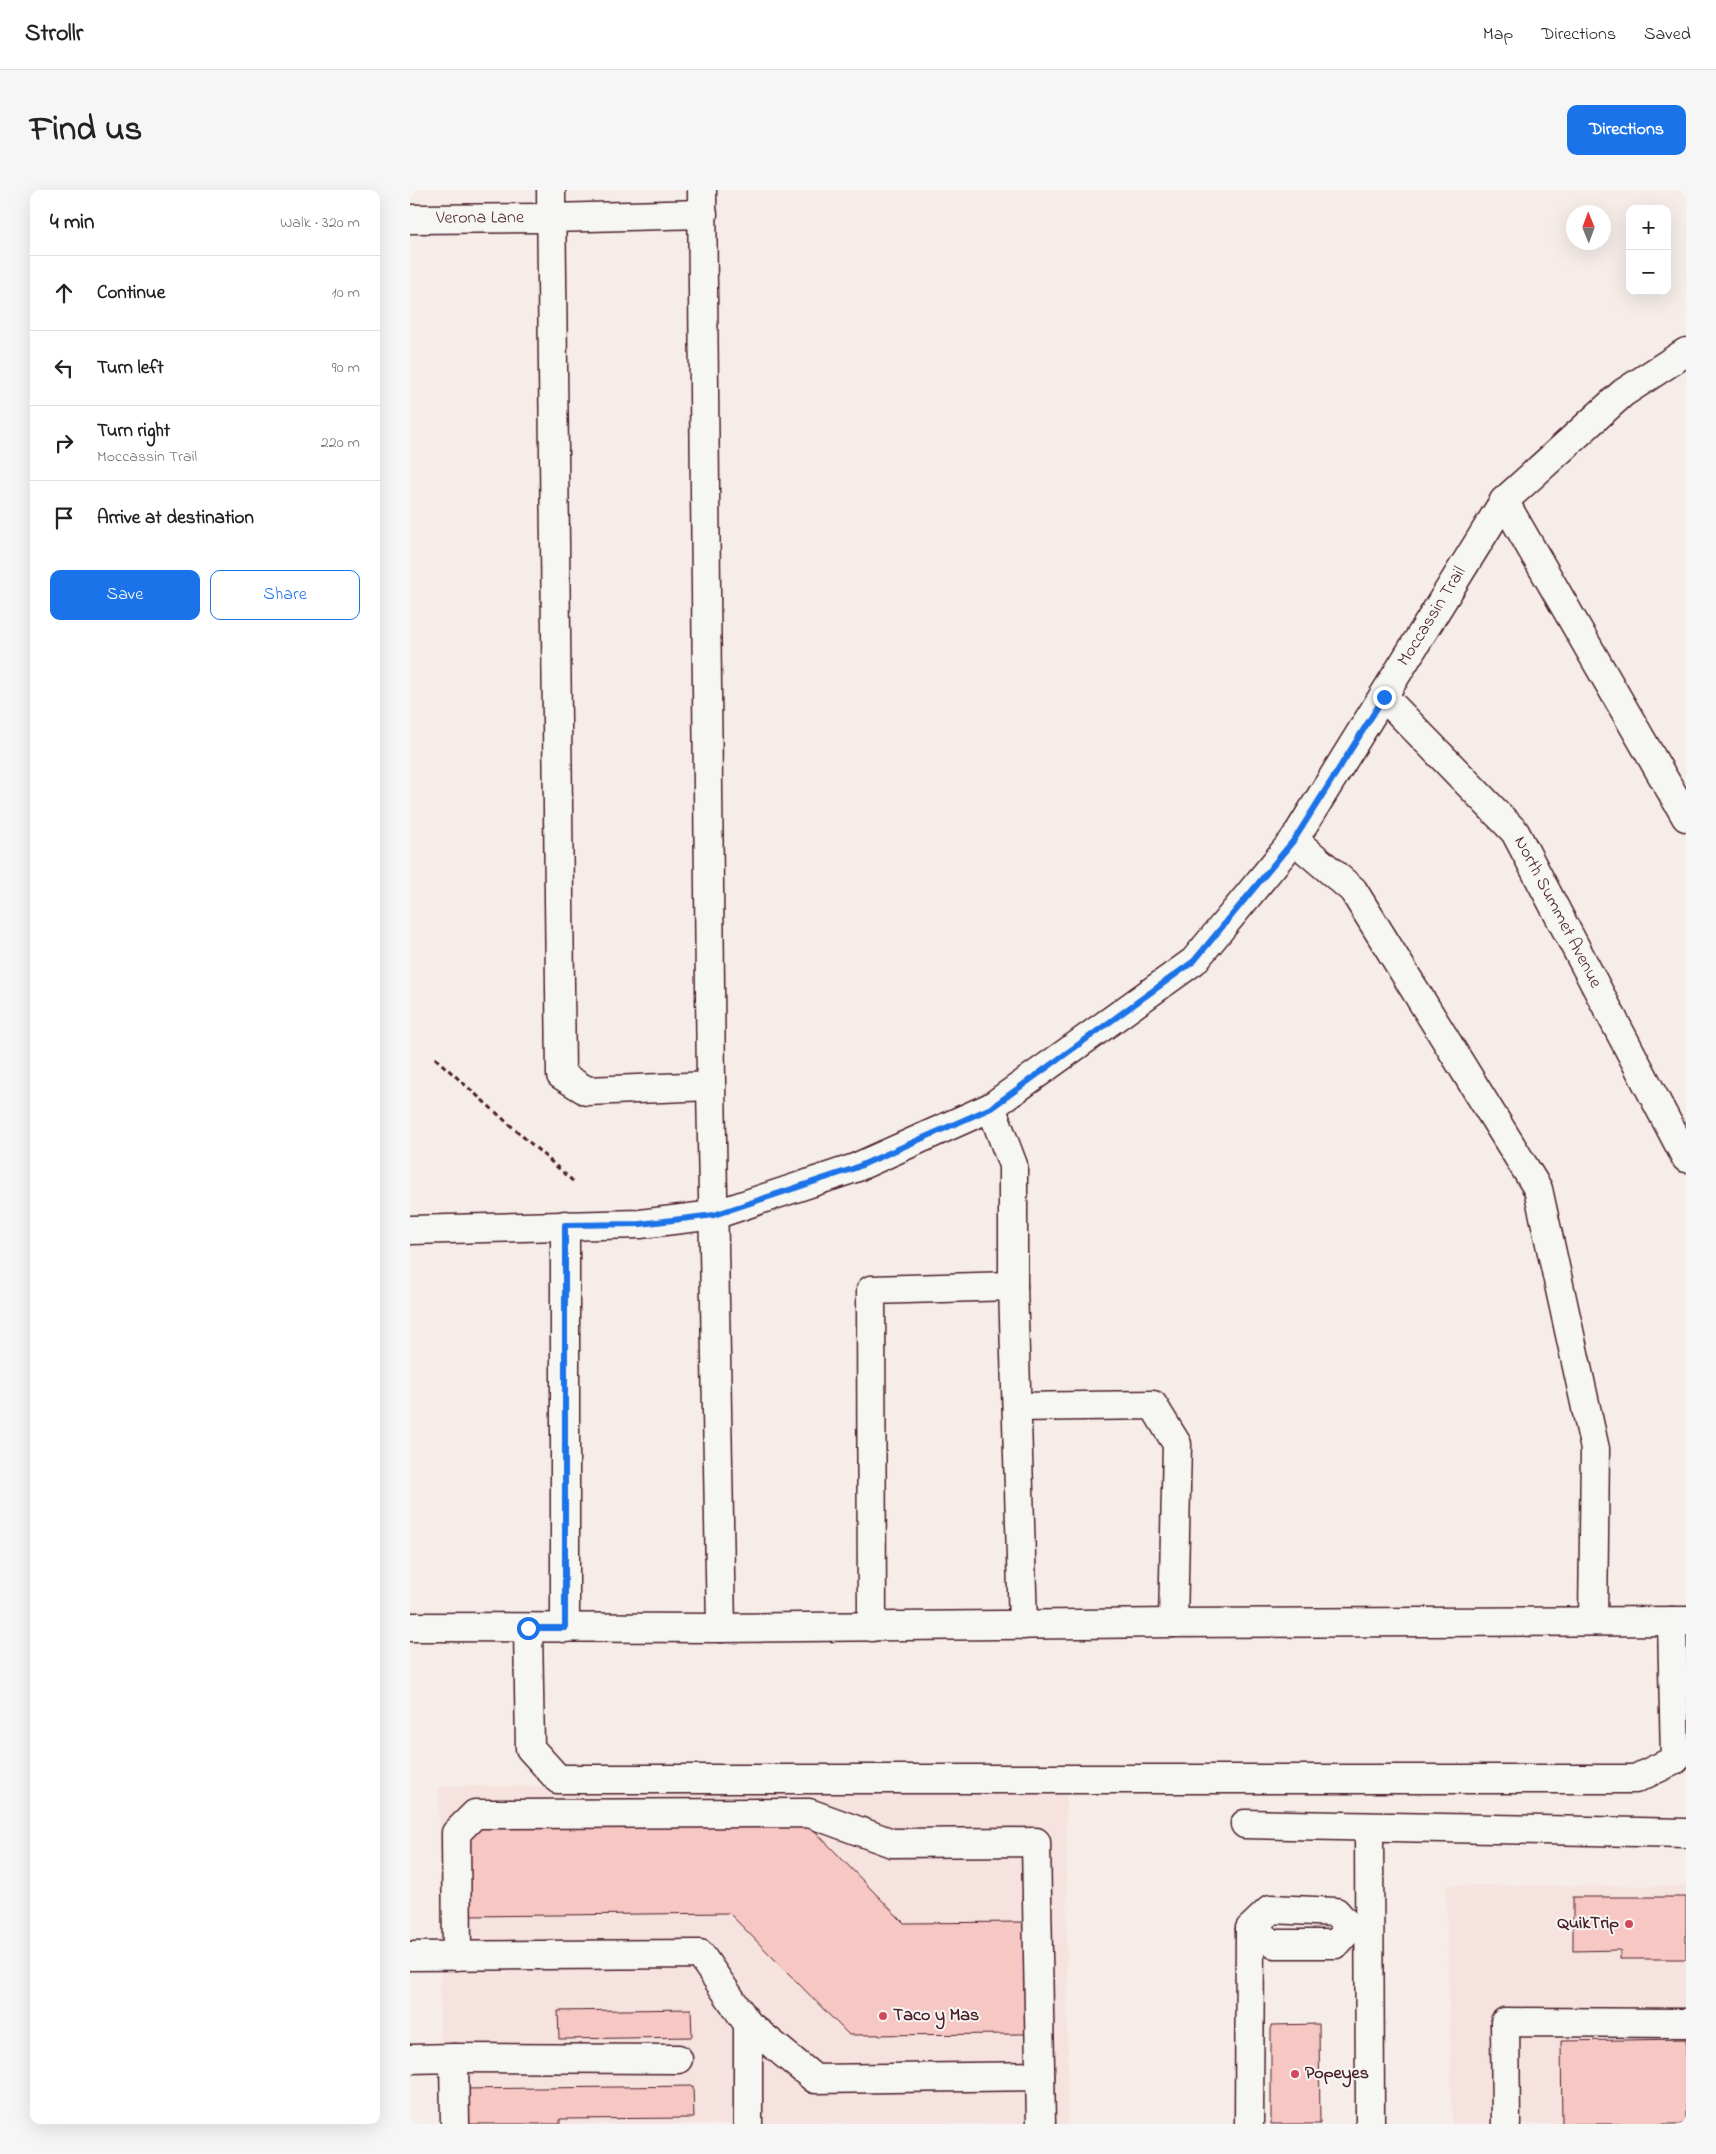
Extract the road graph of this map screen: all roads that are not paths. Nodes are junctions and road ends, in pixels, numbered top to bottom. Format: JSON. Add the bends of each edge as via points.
{"nodes":[{"id":1,"x":550,"y":190,"type":"edge"},
{"id":2,"x":702,"y":202,"type":"edge"},
{"id":3,"x":551,"y":218,"type":"junction"},
{"id":4,"x":410,"y":219,"type":"edge"},
{"id":5,"x":1686,"y":352,"type":"edge"},
{"id":6,"x":1504,"y":501,"type":"junction"},
{"id":7,"x":1384,"y":697,"type":"junction"},
{"id":8,"x":1686,"y":817,"type":"edge"},
{"id":9,"x":1294,"y":840,"type":"junction"},
{"id":10,"x":711,"y":1086,"type":"junction"},
{"id":11,"x":991,"y":1108,"type":"junction"},
{"id":12,"x":1686,"y":1158,"type":"edge"},
{"id":13,"x":714,"y":1215,"type":"junction"},
{"id":14,"x":565,"y":1225,"type":"junction"},
{"id":15,"x":410,"y":1230,"type":"edge"},
{"id":16,"x":1013,"y":1286,"type":"junction"},
{"id":17,"x":1017,"y":1407,"type":"junction"},
{"id":18,"x":1679,"y":1621,"type":"edge"},
{"id":19,"x":1593,"y":1622,"type":"junction"},
{"id":20,"x":1173,"y":1623,"type":"junction"},
{"id":21,"x":1023,"y":1625,"type":"junction"},
{"id":22,"x":872,"y":1627,"type":"junction"},
{"id":23,"x":410,"y":1628,"type":"edge"},
{"id":24,"x":528,"y":1628,"type":"junction"},
{"id":25,"x":565,"y":1628,"type":"junction"},
{"id":26,"x":721,"y":1628,"type":"junction"},
{"id":27,"x":1245,"y":1824,"type":"dead end"},
{"id":28,"x":1369,"y":1827,"type":"junction"},
{"id":29,"x":1686,"y":1833,"type":"edge"},
{"id":30,"x":1359,"y":1928,"type":"junction"},
{"id":31,"x":410,"y":1956,"type":"edge"},
{"id":32,"x":457,"y":1956,"type":"junction"},
{"id":33,"x":1686,"y":2023,"type":"edge"},
{"id":34,"x":748,"y":2024,"type":"junction"},
{"id":35,"x":454,"y":2058,"type":"junction"},
{"id":36,"x":410,"y":2059,"type":"edge"},
{"id":37,"x":678,"y":2059,"type":"dead end"},
{"id":38,"x":1040,"y":2076,"type":"junction"},
{"id":39,"x":454,"y":2124,"type":"edge"},
{"id":40,"x":748,"y":2124,"type":"edge"},
{"id":41,"x":1041,"y":2124,"type":"edge"},
{"id":42,"x":1249,"y":2124,"type":"edge"},
{"id":43,"x":1370,"y":2124,"type":"edge"},
{"id":44,"x":1506,"y":2124,"type":"edge"}],
"edges":[{"from":1,"to":3,"type":"street"},
{"from":2,"to":3,"type":"street","name":"Verona Lane"},
{"from":2,"to":10,"type":"street"},
{"from":3,"to":4,"type":"street","name":"Verona Lane"},
{"from":3,"to":10,"type":"street","via":[[561,1075],[586,1092]]},
{"from":5,"to":6,"type":"street","name":"Moccassin Trail","via":[[1623,392]]},
{"from":6,"to":7,"type":"street","name":"Moccassin Trail"},
{"from":6,"to":8,"type":"street"},
{"from":7,"to":9,"type":"street","name":"Moccassin Trail"},
{"from":7,"to":12,"type":"street","name":"North Summet Avenue","via":[[1515,832]]},
{"from":9,"to":11,"type":"street","name":"Moccassin Trail","via":[[1194,961]]},
{"from":9,"to":19,"type":"street","via":[[1353,890],[1538,1189],[1595,1449]]},
{"from":10,"to":13,"type":"street"},
{"from":11,"to":13,"type":"street","name":"Moccassin Trail","via":[[855,1168]]},
{"from":11,"to":16,"type":"street","via":[[1013,1165]]},
{"from":13,"to":14,"type":"street","name":"Moccassin Trail","via":[[640,1224]]},
{"from":13,"to":26,"type":"street"},
{"from":14,"to":15,"type":"street","name":"Moccassin Trail"},
{"from":14,"to":25,"type":"street"},
{"from":16,"to":17,"type":"street"},
{"from":16,"to":22,"type":"street","via":[[871,1290]]},
{"from":17,"to":20,"type":"street","via":[[1153,1405],[1177,1444]]},
{"from":17,"to":21,"type":"street"},
{"from":18,"to":19,"type":"street"},
{"from":18,"to":24,"type":"street","via":[[1675,1760],[1635,1779],[558,1778],[530,1748]]},
{"from":19,"to":20,"type":"street"},
{"from":20,"to":21,"type":"street"},
{"from":21,"to":22,"type":"street"},
{"from":22,"to":26,"type":"street"},
{"from":23,"to":24,"type":"street"},
{"from":24,"to":25,"type":"street"},
{"from":25,"to":26,"type":"street"},
{"from":27,"to":28,"type":"street"},
{"from":28,"to":29,"type":"street"},
{"from":28,"to":30,"type":"street"},
{"from":30,"to":42,"type":"street","via":[[1336,1912],[1271,1909],[1250,1929]]},
{"from":30,"to":43,"type":"street"},
{"from":31,"to":32,"type":"street"},
{"from":32,"to":34,"type":"street","via":[[700,1954]]},
{"from":32,"to":38,"type":"street","via":[[456,1833],[475,1814],[809,1814],[892,1843],[1036,1842]]},
{"from":33,"to":44,"type":"street","via":[[1505,2022]]},
{"from":34,"to":38,"type":"street","via":[[815,2079]]},
{"from":34,"to":40,"type":"street"},
{"from":35,"to":36,"type":"street"},
{"from":35,"to":37,"type":"street"},
{"from":35,"to":39,"type":"street"},
{"from":38,"to":41,"type":"street"}]}
